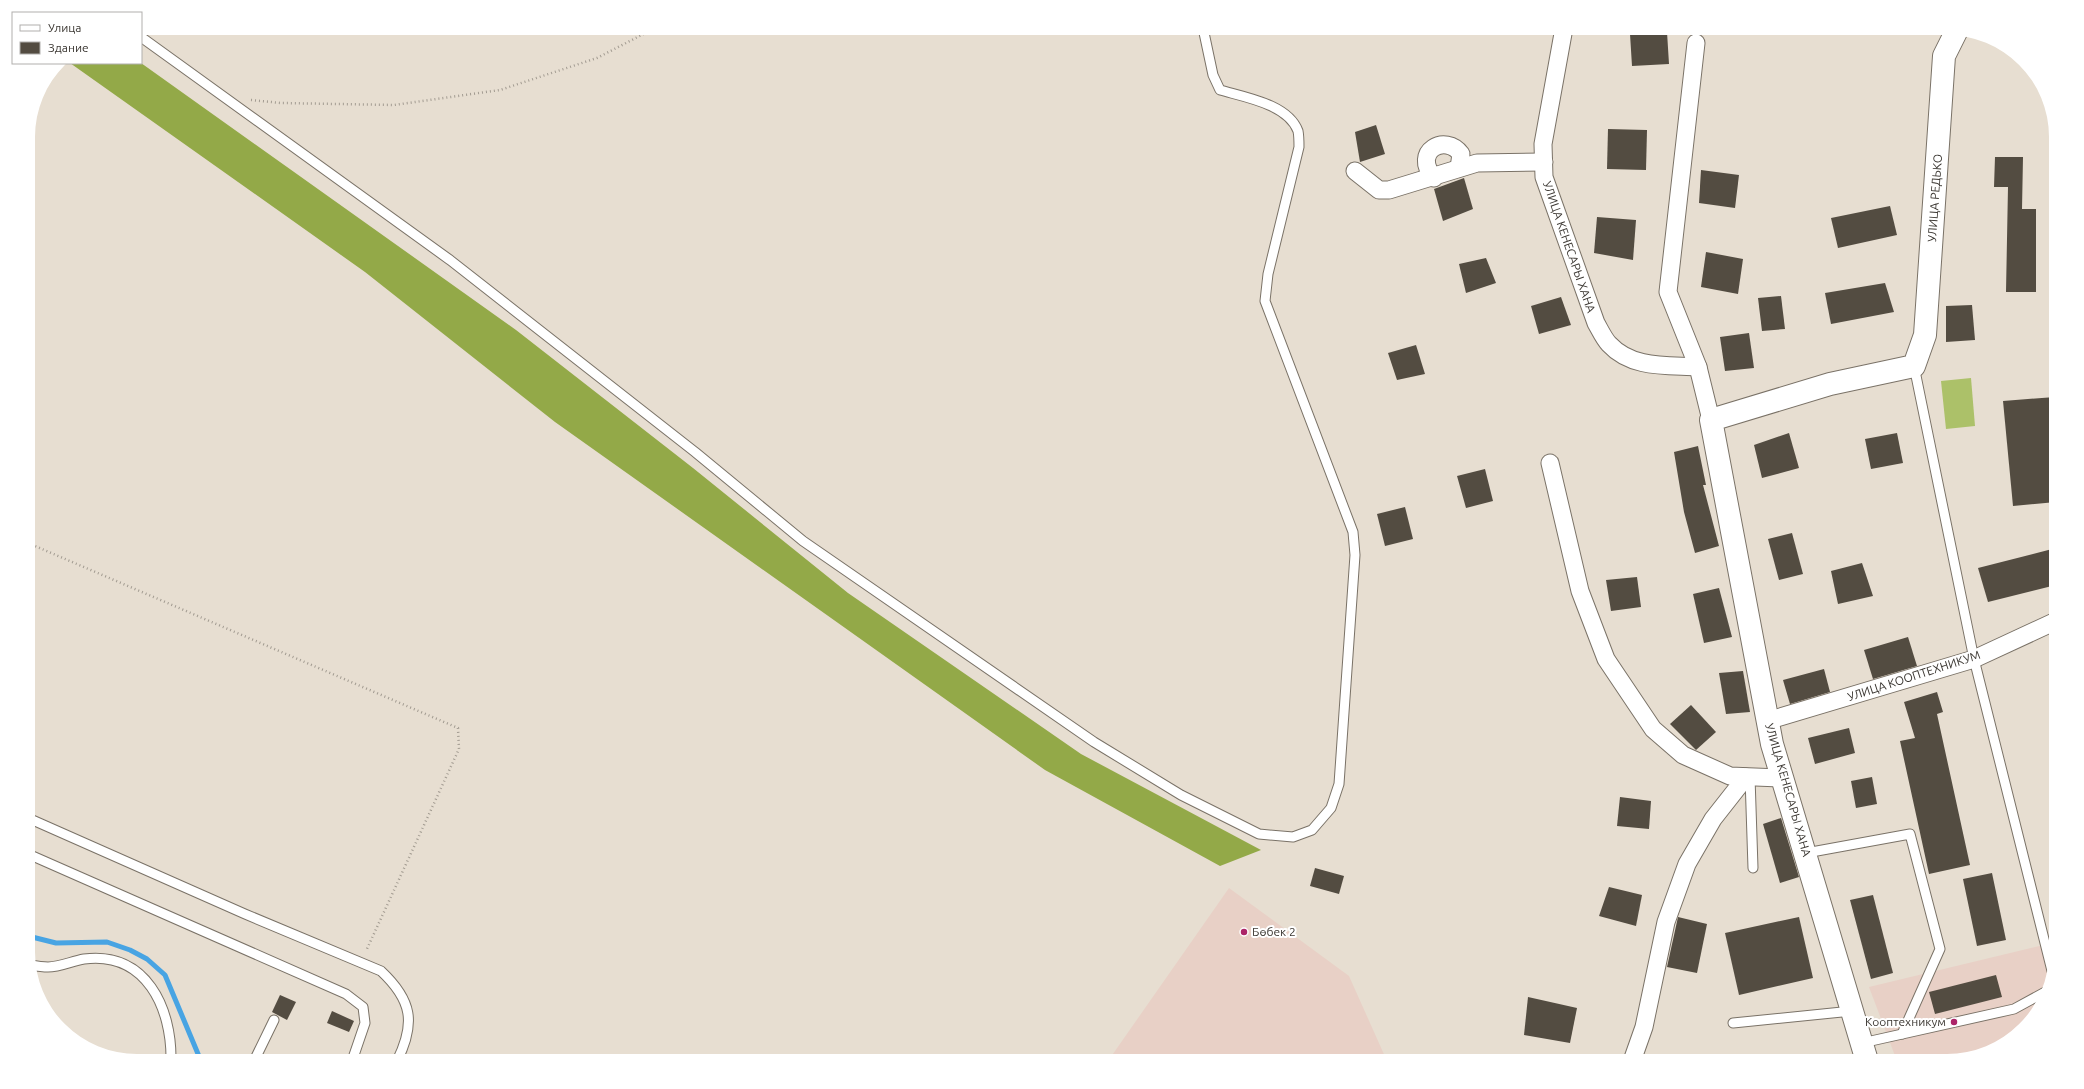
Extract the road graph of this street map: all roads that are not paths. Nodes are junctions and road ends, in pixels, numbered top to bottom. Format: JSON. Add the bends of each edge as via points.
{"nodes":[{"id":1,"x":1205,"y":35,"type":"edge"},
{"id":2,"x":1563,"y":35,"type":"edge"},
{"id":3,"x":1954,"y":36,"type":"edge"},
{"id":4,"x":142,"y":38,"type":"edge"},
{"id":5,"x":1696,"y":44,"type":"dead end"},
{"id":6,"x":1544,"y":162,"type":"junction"},
{"id":7,"x":1459,"y":168,"type":"junction"},
{"id":8,"x":1355,"y":171,"type":"dead end"},
{"id":9,"x":1434,"y":178,"type":"junction"},
{"id":10,"x":1914,"y":366,"type":"junction"},
{"id":11,"x":1698,"y":367,"type":"junction"},
{"id":12,"x":1711,"y":420,"type":"junction"},
{"id":13,"x":1550,"y":463,"type":"dead end"},
{"id":14,"x":2049,"y":624,"type":"edge"},
{"id":15,"x":1974,"y":658,"type":"junction"},
{"id":16,"x":1767,"y":721,"type":"junction"},
{"id":17,"x":1748,"y":777,"type":"junction"},
{"id":18,"x":1783,"y":778,"type":"junction"},
{"id":19,"x":35,"y":821,"type":"edge"},
{"id":20,"x":1806,"y":853,"type":"junction"},
{"id":21,"x":35,"y":857,"type":"edge"},
{"id":22,"x":1753,"y":868,"type":"dead end"},
{"id":23,"x":2049,"y":957,"type":"edge"},
{"id":24,"x":36,"y":966,"type":"edge"},
{"id":25,"x":2039,"y":996,"type":"edge"},
{"id":26,"x":1853,"y":1011,"type":"junction"},
{"id":27,"x":274,"y":1020,"type":"dead end"},
{"id":28,"x":1733,"y":1023,"type":"dead end"},
{"id":29,"x":1902,"y":1034,"type":"junction"},
{"id":30,"x":1865,"y":1052,"type":"edge"},
{"id":31,"x":172,"y":1054,"type":"edge"},
{"id":32,"x":257,"y":1054,"type":"edge"},
{"id":33,"x":354,"y":1054,"type":"edge"},
{"id":34,"x":401,"y":1054,"type":"edge"},
{"id":35,"x":1634,"y":1054,"type":"edge"}],
"edges":[{"from":1,"to":4,"type":"lane","via":[[1213,75],[1220,90],[1284,112],[1298,131],[1299,147],[1268,274],[1264,301],[1352,532],[1355,555],[1339,784],[1331,808],[1312,830],[1293,837],[1259,834],[1181,795],[1094,742],[803,541],[695,452],[450,260]]},
{"from":2,"to":6,"type":"street","name":"УЛИЦА КЕНЕСАРЫ ХАНА","via":[[1543,144]]},
{"from":3,"to":10,"type":"street","name":"УЛИЦА РЕДЬКО","via":[[1944,56],[1925,335]]},
{"from":5,"to":11,"type":"street","via":[[1668,292]]},
{"from":6,"to":7,"type":"street","via":[[1477,164]]},
{"from":6,"to":11,"type":"street","name":"УЛИЦА КЕНЕСАРЫ ХАНА","via":[[1544,177],[1596,323],[1609,344],[1623,356],[1637,363]]},
{"from":7,"to":9,"type":"street"},
{"from":7,"to":9,"type":"street","via":[[1461,154],[1456,148],[1439,146],[1425,159],[1425,166]]},
{"from":8,"to":9,"type":"street","via":[[1379,190],[1389,190]]},
{"from":10,"to":12,"type":"street","via":[[1830,384]]},
{"from":10,"to":15,"type":"lane"},
{"from":11,"to":12,"type":"street"},
{"from":12,"to":16,"type":"street","name":"УЛИЦА КЕНЕСАРЫ ХАНА"},
{"from":13,"to":17,"type":"street","via":[[1580,591],[1606,659],[1653,729],[1683,755],[1730,776]]},
{"from":14,"to":15,"type":"street","name":"УЛИЦА КООПТЕХНИКУМ"},
{"from":15,"to":16,"type":"street","name":"УЛИЦА КООПТЕХНИКУМ"},
{"from":15,"to":23,"type":"lane"},
{"from":16,"to":18,"type":"street","name":"УЛИЦА КЕНЕСАРЫ ХАНА"},
{"from":17,"to":18,"type":"street"},
{"from":17,"to":22,"type":"lane"},
{"from":17,"to":35,"type":"street","via":[[1713,819],[1687,864],[1666,922],[1644,1027]]},
{"from":18,"to":20,"type":"street","name":"УЛИЦА КЕНЕСАРЫ ХАНА"},
{"from":19,"to":34,"type":"lane","via":[[381,971],[396,986],[405,1004],[410,1024],[406,1044]]},
{"from":20,"to":26,"type":"street","name":"УЛИЦА КЕНЕСАРЫ ХАНА"},
{"from":20,"to":29,"type":"lane","via":[[1910,834],[1940,949]]},
{"from":21,"to":33,"type":"lane","via":[[346,994],[363,1007],[365,1023]]},
{"from":24,"to":31,"type":"lane","via":[[49,967],[85,959],[112,960],[133,968],[151,985],[163,1007]]},
{"from":25,"to":29,"type":"lane","via":[[2014,1009]]},
{"from":26,"to":28,"type":"lane"},
{"from":26,"to":30,"type":"street","name":"УЛИЦА КЕНЕСАРЫ ХАНА"},
{"from":27,"to":32,"type":"lane"},
{"from":29,"to":30,"type":"lane"}]}
